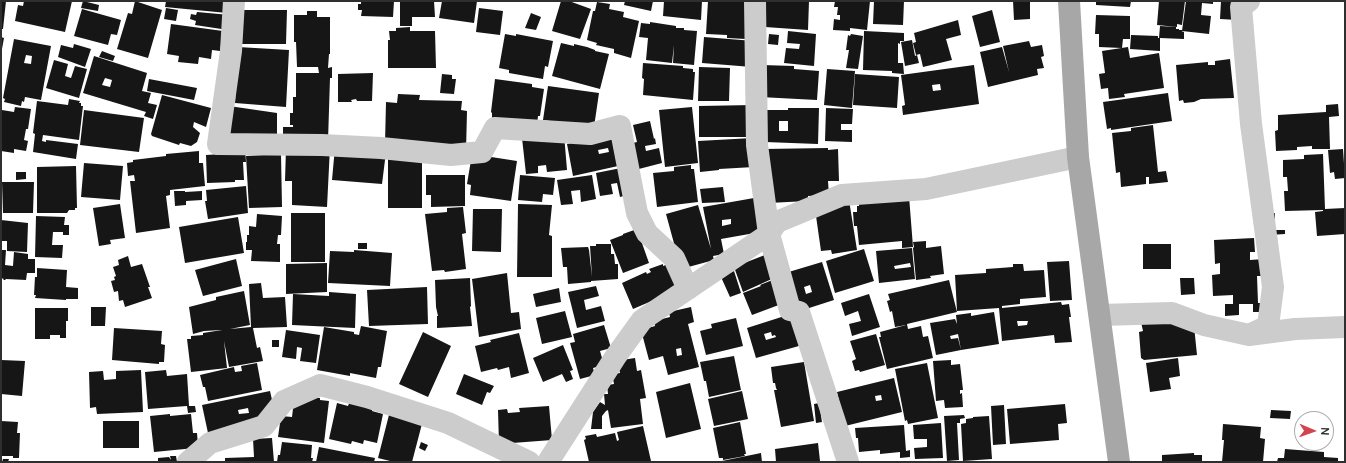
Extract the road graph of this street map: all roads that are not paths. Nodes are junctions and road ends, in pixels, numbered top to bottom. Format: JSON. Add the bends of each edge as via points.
{"nodes":[{"id":1,"x":234,"y":1,"type":"edge"},
{"id":2,"x":755,"y":1,"type":"edge"},
{"id":3,"x":1069,"y":1,"type":"edge"},
{"id":4,"x":1249,"y":1,"type":"edge"},
{"id":5,"x":1078,"y":157,"type":"junction"},
{"id":6,"x":769,"y":234,"type":"junction"},
{"id":7,"x":688,"y":288,"type":"junction"},
{"id":8,"x":1100,"y":315,"type":"junction"},
{"id":9,"x":1345,"y":327,"type":"edge"},
{"id":10,"x":1249,"y":335,"type":"junction"},
{"id":11,"x":188,"y":462,"type":"edge"},
{"id":12,"x":528,"y":462,"type":"edge"},
{"id":13,"x":548,"y":462,"type":"edge"},
{"id":14,"x":848,"y":462,"type":"edge"},
{"id":15,"x":1119,"y":462,"type":"edge"}],
"edges":[{"from":1,"to":7,"type":"street","via":[[231,51],[218,144],[322,145],[451,155],[482,152],[495,128],[590,134],[620,126],[637,212],[647,233],[674,258]]},
{"from":2,"to":6,"type":"street","via":[[757,145]]},
{"from":3,"to":5,"type":"main road"},
{"from":4,"to":10,"type":"street","via":[[1241,7],[1250,116],[1273,287],[1268,326]]},
{"from":5,"to":6,"type":"street","via":[[926,189],[842,195],[778,222]]},
{"from":5,"to":8,"type":"main road"},
{"from":6,"to":7,"type":"street"},
{"from":6,"to":14,"type":"street","via":[[790,310],[799,312]]},
{"from":7,"to":13,"type":"street","via":[[642,320]]},
{"from":8,"to":10,"type":"street","via":[[1172,313],[1204,325]]},
{"from":8,"to":15,"type":"main road"},
{"from":9,"to":10,"type":"street","via":[[1295,329]]},
{"from":11,"to":12,"type":"street","via":[[210,443],[264,426],[284,401],[320,385],[448,423]]}]}
